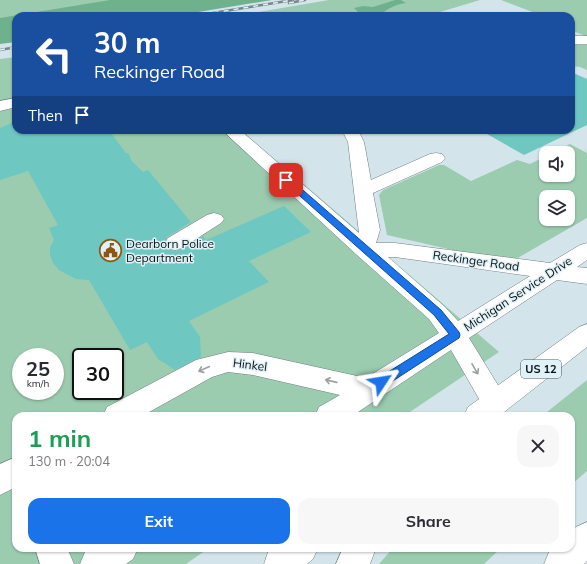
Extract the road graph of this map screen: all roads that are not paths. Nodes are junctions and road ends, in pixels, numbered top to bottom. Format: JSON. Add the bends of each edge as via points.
{"nodes":[{"id":1,"x":575,"y":40,"type":"edge"},
{"id":2,"x":587,"y":40,"type":"edge"},
{"id":3,"x":12,"y":103,"type":"edge"},
{"id":4,"x":0,"y":106,"type":"edge"},
{"id":5,"x":234,"y":134,"type":"edge"},
{"id":6,"x":352,"y":134,"type":"edge"},
{"id":7,"x":436,"y":158,"type":"dead end"},
{"id":8,"x":364,"y":190,"type":"junction"},
{"id":9,"x":214,"y":218,"type":"dead end"},
{"id":10,"x":175,"y":243,"type":"dead end"},
{"id":11,"x":364,"y":250,"type":"junction"},
{"id":12,"x":587,"y":250,"type":"edge"},
{"id":13,"x":554,"y":272,"type":"junction"},
{"id":14,"x":587,"y":276,"type":"edge"},
{"id":15,"x":587,"y":334,"type":"edge"},
{"id":16,"x":455,"y":335,"type":"junction"},
{"id":17,"x":369,"y":390,"type":"junction"},
{"id":18,"x":486,"y":410,"type":"edge"},
{"id":19,"x":124,"y":412,"type":"edge"},
{"id":20,"x":335,"y":412,"type":"edge"},
{"id":21,"x":12,"y":473,"type":"edge"},
{"id":22,"x":0,"y":480,"type":"edge"},
{"id":23,"x":587,"y":538,"type":"edge"},
{"id":24,"x":575,"y":550,"type":"edge"},
{"id":25,"x":52,"y":552,"type":"edge"},
{"id":26,"x":116,"y":552,"type":"edge"},
{"id":27,"x":296,"y":552,"type":"edge"},
{"id":28,"x":358,"y":552,"type":"edge"},
{"id":29,"x":573,"y":552,"type":"edge"},
{"id":30,"x":57,"y":564,"type":"edge"},
{"id":31,"x":96,"y":564,"type":"edge"},
{"id":32,"x":280,"y":564,"type":"edge"},
{"id":33,"x":353,"y":564,"type":"edge"},
{"id":34,"x":561,"y":564,"type":"edge"}],
"edges":[{"from":1,"to":2,"type":"street"},
{"from":3,"to":4,"type":"street"},
{"from":5,"to":11,"type":"street"},
{"from":6,"to":8,"type":"street","via":[[356,142]]},
{"from":7,"to":8,"type":"street"},
{"from":8,"to":11,"type":"street","via":[[370,230]]},
{"from":9,"to":10,"type":"street"},
{"from":11,"to":13,"type":"street","name":"Reckinger Road","via":[[396,250]]},
{"from":11,"to":16,"type":"street","via":[[437,313]]},
{"from":12,"to":13,"type":"street","name":"Michigan Service Drive"},
{"from":13,"to":14,"type":"street","name":"Reckinger Road"},
{"from":13,"to":16,"type":"street","name":"Michigan Service Drive"},
{"from":15,"to":18,"type":"street","number":"US 12"},
{"from":16,"to":17,"type":"street","name":"Michigan Service Drive"},
{"from":16,"to":18,"type":"street","one_way":true},
{"from":17,"to":19,"type":"street","name":"Hinkel","one_way":true,"via":[[253,364],[228,362],[205,368]]},
{"from":17,"to":20,"type":"street","name":"Michigan Service Drive"},
{"from":21,"to":22,"type":"street"},
{"from":23,"to":24,"type":"street"},
{"from":25,"to":30,"type":"street"},
{"from":26,"to":31,"type":"street"},
{"from":27,"to":32,"type":"street"},
{"from":28,"to":33,"type":"street"},
{"from":29,"to":34,"type":"street"}]}
